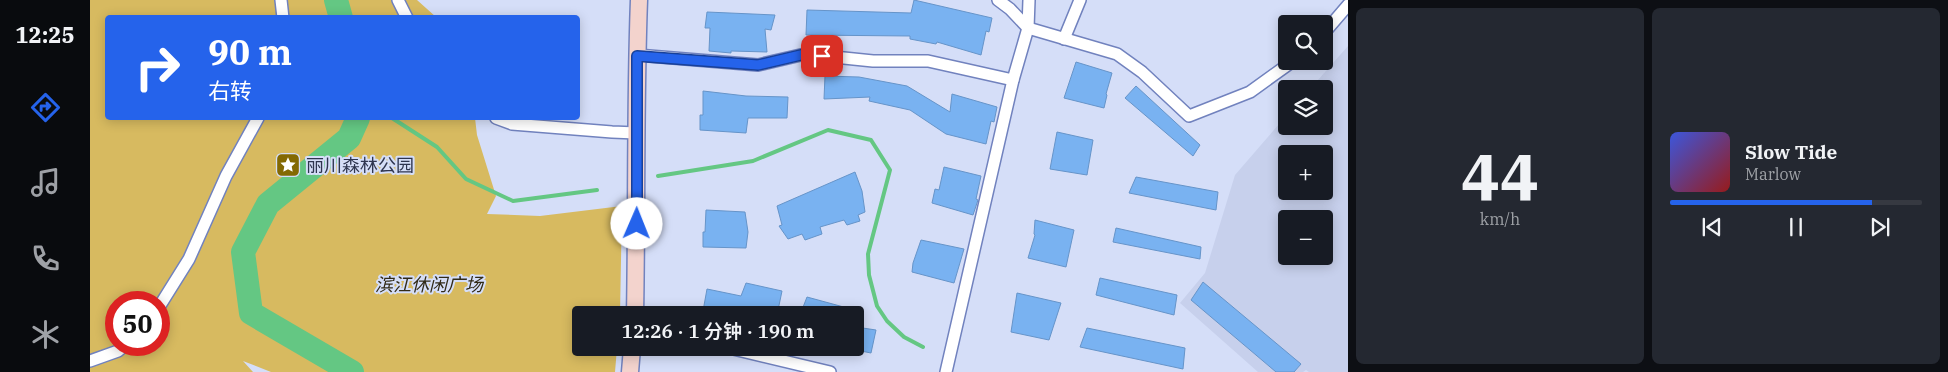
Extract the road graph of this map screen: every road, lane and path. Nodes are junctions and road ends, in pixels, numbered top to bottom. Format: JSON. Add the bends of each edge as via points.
{"nodes":[{"id":1,"x":281,"y":0,"type":"edge"},
{"id":2,"x":398,"y":0,"type":"edge"},
{"id":3,"x":639,"y":0,"type":"edge"},
{"id":4,"x":998,"y":0,"type":"edge"},
{"id":5,"x":1029,"y":0,"type":"edge"},
{"id":6,"x":1080,"y":0,"type":"edge"},
{"id":7,"x":1348,"y":4,"type":"edge"},
{"id":8,"x":283,"y":15,"type":"edge"},
{"id":9,"x":406,"y":15,"type":"edge"},
{"id":10,"x":1333,"y":22,"type":"edge"},
{"id":11,"x":1028,"y":28,"type":"junction"},
{"id":12,"x":1064,"y":39,"type":"junction"},
{"id":13,"x":637,"y":56,"type":"junction"},
{"id":14,"x":1281,"y":70,"type":"edge"},
{"id":15,"x":1013,"y":80,"type":"junction"},
{"id":16,"x":257,"y":120,"type":"edge"},
{"id":17,"x":501,"y":120,"type":"edge"},
{"id":18,"x":636,"y":132,"type":"junction"},
{"id":19,"x":169,"y":291,"type":"edge"},
{"id":20,"x":635,"y":306,"type":"edge"},
{"id":21,"x":105,"y":356,"type":"edge"},
{"id":22,"x":631,"y":356,"type":"edge"},
{"id":23,"x":763,"y":356,"type":"edge"},
{"id":24,"x":90,"y":361,"type":"edge"},
{"id":25,"x":630,"y":372,"type":"edge"},
{"id":26,"x":830,"y":372,"type":"edge"},
{"id":27,"x":946,"y":372,"type":"edge"}],
"edges":[{"from":1,"to":8,"type":"street"},
{"from":2,"to":9,"type":"street"},
{"from":3,"to":13,"type":"main road"},
{"from":4,"to":11,"type":"street"},
{"from":5,"to":11,"type":"street"},
{"from":6,"to":12,"type":"street"},
{"from":7,"to":10,"type":"street"},
{"from":11,"to":12,"type":"street"},
{"from":11,"to":15,"type":"street"},
{"from":12,"to":14,"type":"street","via":[[1117,54],[1142,72],[1189,116],[1250,92]]},
{"from":13,"to":15,"type":"street","via":[[758,65],[805,54],[873,61],[928,61]]},
{"from":13,"to":18,"type":"main road"},
{"from":15,"to":27,"type":"street"},
{"from":16,"to":19,"type":"street","via":[[226,176],[189,259]]},
{"from":17,"to":18,"type":"street","via":[[512,124]]},
{"from":18,"to":20,"type":"main road"},
{"from":21,"to":24,"type":"street"},
{"from":22,"to":25,"type":"main road"},
{"from":23,"to":26,"type":"street"}]}
